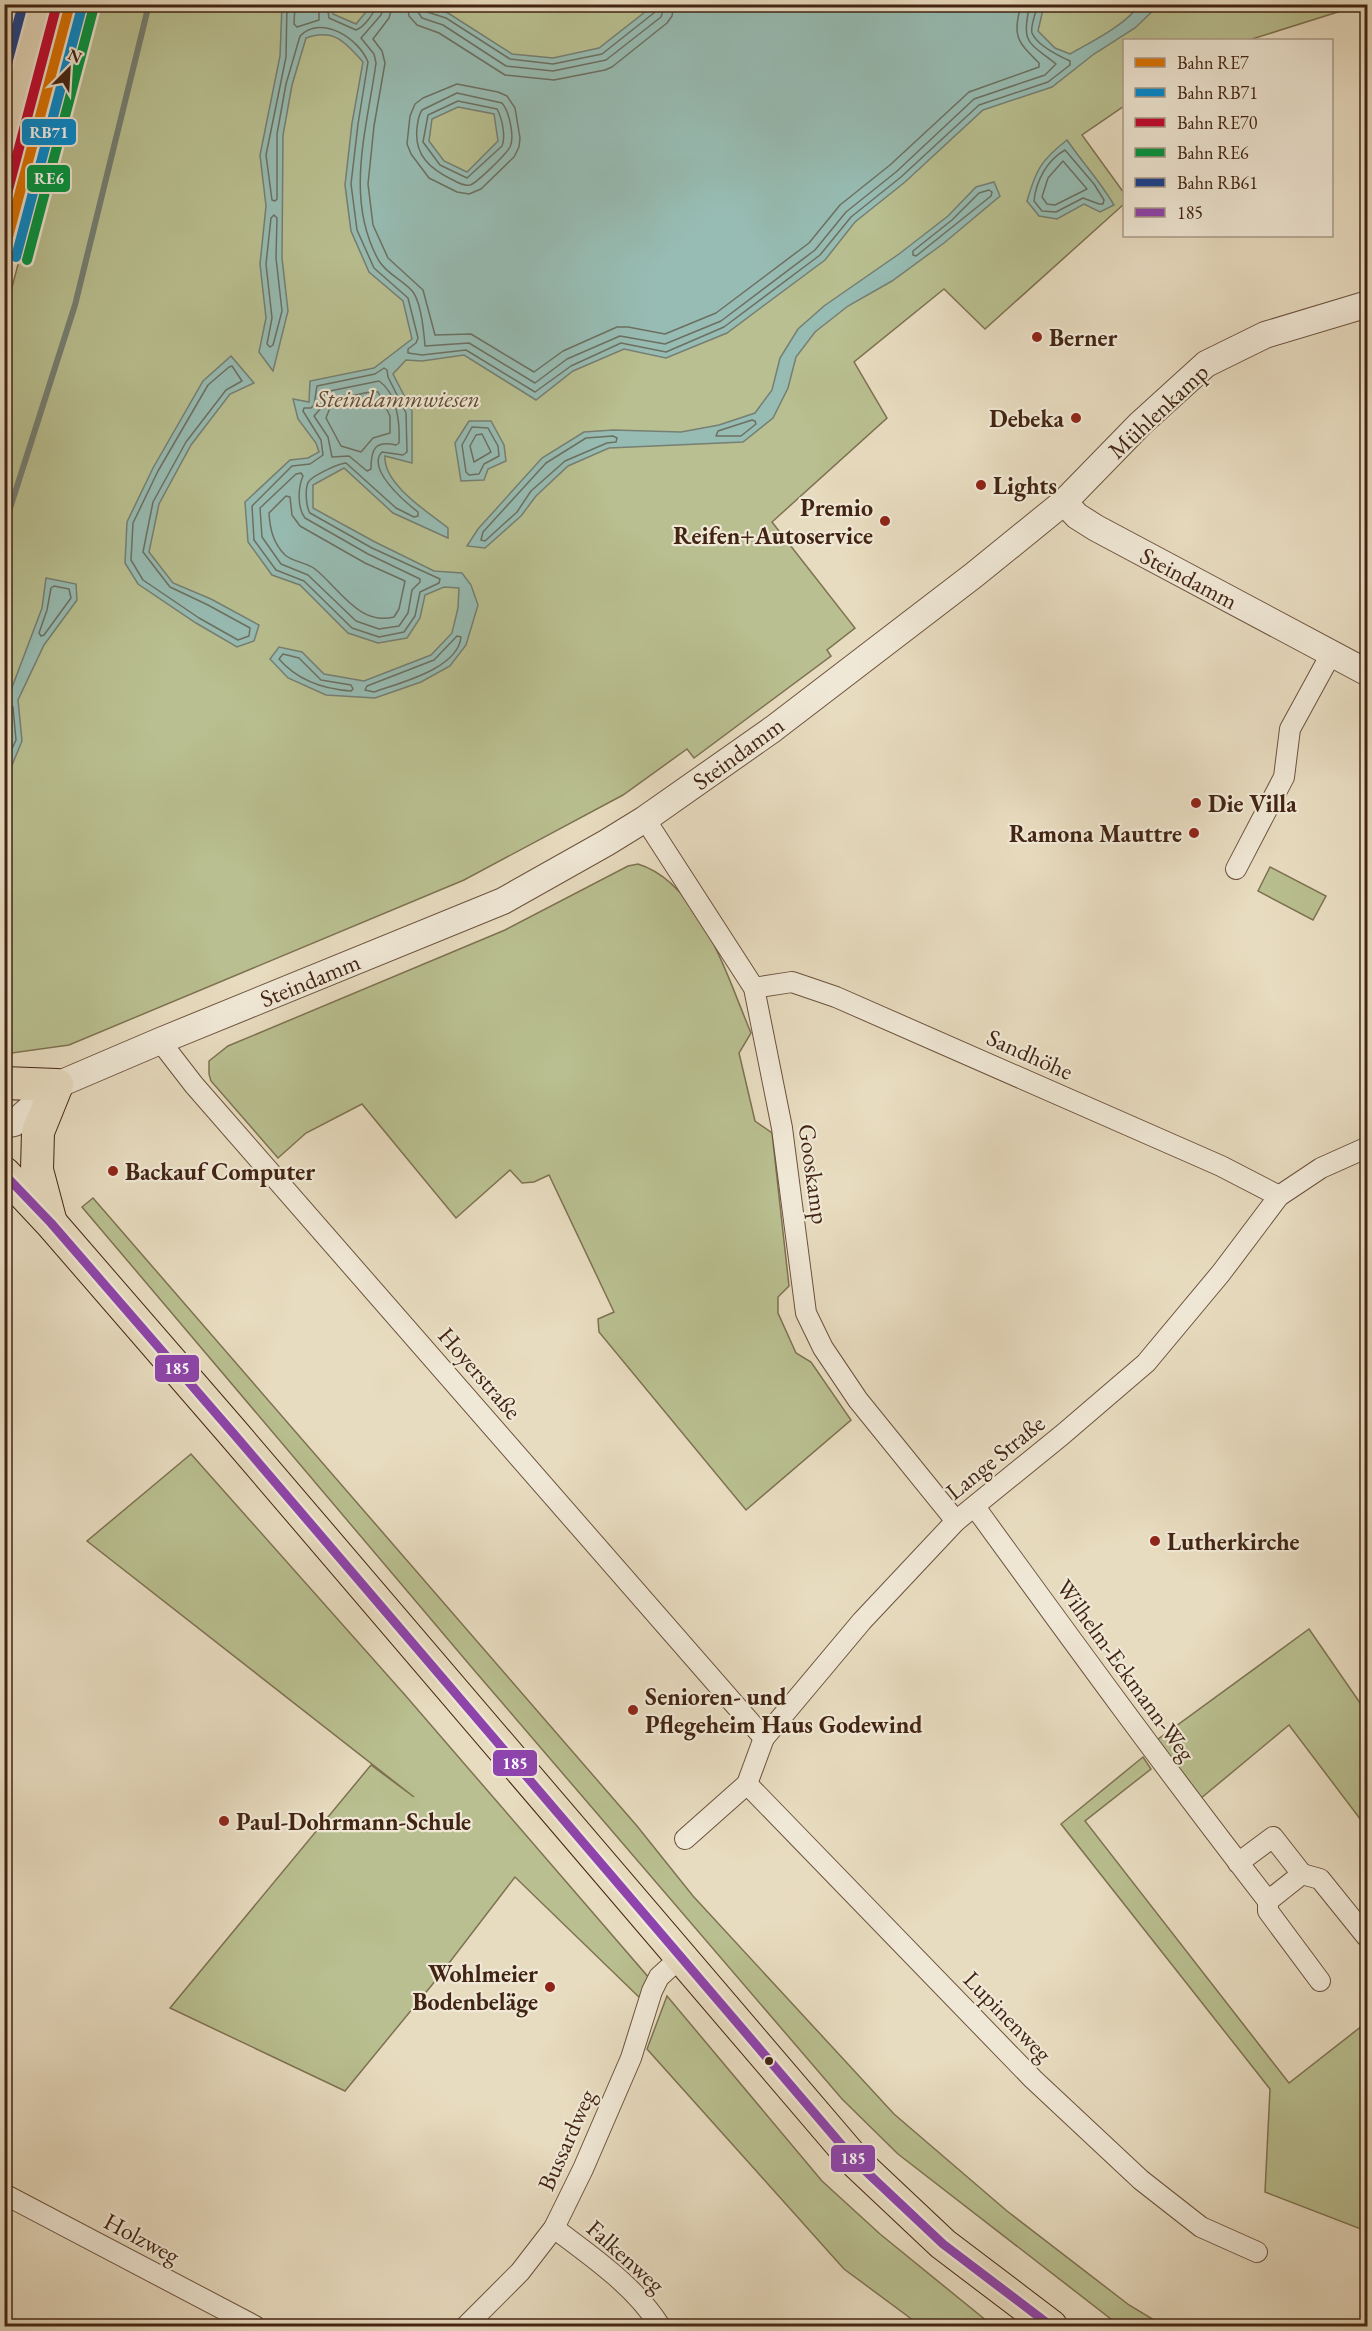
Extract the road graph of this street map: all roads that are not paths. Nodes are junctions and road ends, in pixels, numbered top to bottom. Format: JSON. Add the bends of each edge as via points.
{"nodes":[{"id":1,"x":1368,"y":304,"type":"edge"},
{"id":2,"x":1064,"y":502,"type":"junction"},
{"id":3,"x":1331,"y":654,"type":"junction"},
{"id":4,"x":1368,"y":673,"type":"edge"},
{"id":5,"x":645,"y":819,"type":"junction"},
{"id":6,"x":1236,"y":869,"type":"dead end"},
{"id":7,"x":754,"y":988,"type":"junction"},
{"id":8,"x":160,"y":1041,"type":"junction"},
{"id":9,"x":4,"y":1083,"type":"edge"},
{"id":10,"x":57,"y":1085,"type":"junction"},
{"id":11,"x":4,"y":1094,"type":"edge"},
{"id":12,"x":4,"y":1125,"type":"edge"},
{"id":13,"x":1368,"y":1147,"type":"edge"},
{"id":14,"x":4,"y":1173,"type":"edge"},
{"id":15,"x":1279,"y":1196,"type":"junction"},
{"id":16,"x":51,"y":1223,"type":"junction"},
{"id":17,"x":975,"y":1507,"type":"junction"},
{"id":18,"x":956,"y":1521,"type":"junction"},
{"id":19,"x":764,"y":1738,"type":"junction"},
{"id":20,"x":747,"y":1784,"type":"junction"},
{"id":21,"x":685,"y":1839,"type":"dead end"},
{"id":22,"x":1238,"y":1863,"type":"junction"},
{"id":23,"x":1302,"y":1874,"type":"junction"},
{"id":24,"x":1268,"y":1901,"type":"junction"},
{"id":25,"x":1366,"y":1936,"type":"dead end"},
{"id":26,"x":681,"y":1957,"type":"junction"},
{"id":27,"x":1320,"y":1981,"type":"dead end"},
{"id":28,"x":4,"y":2194,"type":"edge"},
{"id":29,"x":554,"y":2228,"type":"junction"},
{"id":30,"x":1257,"y":2252,"type":"dead end"},
{"id":31,"x":255,"y":2326,"type":"edge"},
{"id":32,"x":466,"y":2326,"type":"edge"},
{"id":33,"x":660,"y":2326,"type":"edge"},
{"id":34,"x":1051,"y":2326,"type":"edge"}],
"edges":[{"from":1,"to":2,"type":"street","name":"Mühlenkamp","via":[[1265,335],[1206,364]]},
{"from":2,"to":3,"type":"street","name":"Steindamm","via":[[1096,528]]},
{"from":2,"to":5,"type":"street","name":"Steindamm","via":[[782,721]]},
{"from":3,"to":4,"type":"street","name":"Steindamm"},
{"from":3,"to":6,"type":"street","via":[[1290,729],[1284,777]]},
{"from":5,"to":7,"type":"street","name":"Gooskamp"},
{"from":5,"to":8,"type":"street","name":"Steindamm","via":[[503,901]]},
{"from":7,"to":15,"type":"street","name":"Sandhöhe","via":[[792,982],[836,997],[1221,1166]]},
{"from":7,"to":18,"type":"street","name":"Gooskamp","via":[[782,1128],[806,1313],[823,1348],[858,1400]]},
{"from":8,"to":10,"type":"street","name":"Steindamm"},
{"from":8,"to":19,"type":"street","name":"Hoyerstraße","via":[[194,1085]]},
{"from":9,"to":10,"type":"main road"},
{"from":10,"to":11,"type":"street","name":"Steindamm","via":[[19,1086]]},
{"from":10,"to":12,"type":"street","name":"Steindamm","via":[[14,1123]]},
{"from":10,"to":16,"type":"main road","via":[[38,1132],[37,1170]]},
{"from":13,"to":15,"type":"street","name":"Lange Straße","via":[[1321,1168]]},
{"from":14,"to":16,"type":"main road"},
{"from":15,"to":17,"type":"street","name":"Lange Straße","via":[[1146,1363]]},
{"from":16,"to":26,"type":"main road"},
{"from":17,"to":18,"type":"street","name":"Lange Straße"},
{"from":17,"to":22,"type":"street","name":"Wilhelm-Eckmann-Weg"},
{"from":18,"to":19,"type":"street","name":"Lange Straße","via":[[862,1621]]},
{"from":19,"to":20,"type":"street","name":"Lange Straße"},
{"from":20,"to":21,"type":"street","name":"Lange Straße"},
{"from":20,"to":30,"type":"street","name":"Lupinenweg","via":[[1033,2079],[1141,2180],[1201,2227]]},
{"from":22,"to":23,"type":"street","via":[[1273,1837]]},
{"from":22,"to":24,"type":"street","name":"Wilhelm-Eckmann-Weg"},
{"from":23,"to":24,"type":"street"},
{"from":23,"to":25,"type":"street","via":[[1320,1879]]},
{"from":24,"to":27,"type":"street","name":"Wilhelm-Eckmann-Weg","via":[[1268,1911]]},
{"from":26,"to":29,"type":"street","name":"Bussardweg","via":[[652,1991],[630,2058]]},
{"from":26,"to":34,"type":"main road","via":[[872,2178],[943,2244]]},
{"from":28,"to":31,"type":"street","name":"Holzweg"},
{"from":29,"to":32,"type":"street","name":"Bussardweg","via":[[520,2272]]},
{"from":29,"to":33,"type":"street","name":"Falkenweg","via":[[612,2272]]}]}
